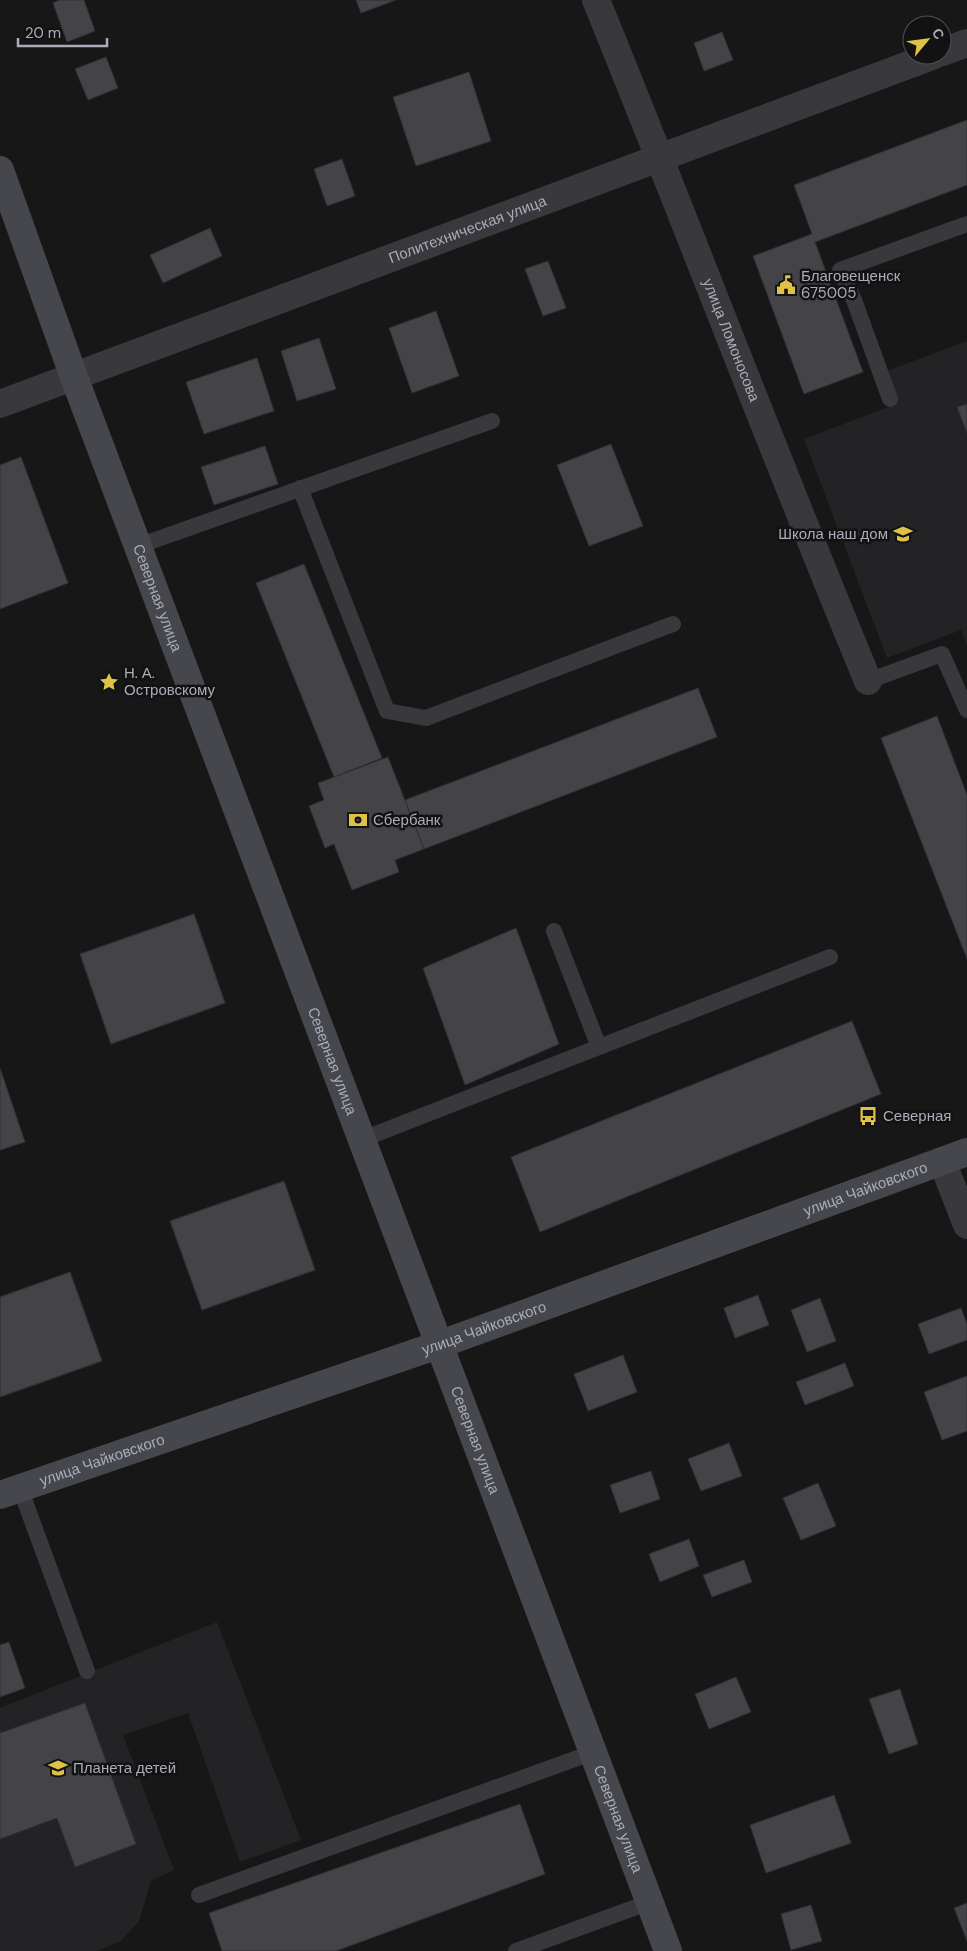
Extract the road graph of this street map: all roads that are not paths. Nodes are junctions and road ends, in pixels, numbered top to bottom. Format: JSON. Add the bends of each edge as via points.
{"nodes":[{"id":1,"x":596,"y":0,"type":"edge"},
{"id":2,"x":967,"y":43,"type":"edge"},
{"id":3,"x":952,"y":48,"type":"edge"},
{"id":4,"x":909,"y":65,"type":"edge"},
{"id":5,"x":661,"y":159,"type":"junction"},
{"id":6,"x":0,"y":170,"type":"edge"},
{"id":7,"x":967,"y":224,"type":"edge"},
{"id":8,"x":74,"y":377,"type":"junction"},
{"id":9,"x":890,"y":400,"type":"dead end"},
{"id":10,"x":0,"y":404,"type":"edge"},
{"id":11,"x":492,"y":421,"type":"dead end"},
{"id":12,"x":300,"y":488,"type":"junction"},
{"id":13,"x":138,"y":546,"type":"junction"},
{"id":14,"x":673,"y":624,"type":"dead end"},
{"id":15,"x":868,"y":681,"type":"joint"},
{"id":16,"x":967,"y":710,"type":"edge"},
{"id":17,"x":554,"y":931,"type":"dead end"},
{"id":18,"x":830,"y":957,"type":"dead end"},
{"id":19,"x":599,"y":1047,"type":"junction"},
{"id":20,"x":363,"y":1139,"type":"junction"},
{"id":21,"x":955,"y":1156,"type":"edge"},
{"id":22,"x":967,"y":1225,"type":"edge"},
{"id":23,"x":441,"y":1344,"type":"junction"},
{"id":24,"x":10,"y":1491,"type":"edge"},
{"id":25,"x":87,"y":1671,"type":"dead end"},
{"id":26,"x":594,"y":1752,"type":"junction"},
{"id":27,"x":198,"y":1895,"type":"dead end"},
{"id":28,"x":650,"y":1902,"type":"junction"},
{"id":29,"x":516,"y":1951,"type":"edge"},
{"id":30,"x":668,"y":1951,"type":"edge"}],
"edges":[{"from":1,"to":5,"type":"street","name":"улица Ломоносова"},
{"from":2,"to":3,"type":"street"},
{"from":4,"to":5,"type":"street","name":"Политехническая улица"},
{"from":5,"to":8,"type":"street","name":"Политехническая улица"},
{"from":5,"to":15,"type":"street","name":"улица Ломоносова","via":[[792,498]]},
{"from":6,"to":8,"type":"main road","name":"Северная улица"},
{"from":7,"to":9,"type":"lane","via":[[840,270]]},
{"from":8,"to":10,"type":"street","name":"Политехническая улица"},
{"from":8,"to":13,"type":"main road","name":"Северная улица"},
{"from":11,"to":12,"type":"lane"},
{"from":12,"to":13,"type":"lane"},
{"from":12,"to":14,"type":"lane","via":[[387,711],[426,718]]},
{"from":13,"to":20,"type":"main road","name":"Северная улица"},
{"from":15,"to":16,"type":"lane","via":[[942,654]]},
{"from":17,"to":19,"type":"lane"},
{"from":18,"to":19,"type":"lane"},
{"from":19,"to":20,"type":"lane"},
{"from":20,"to":23,"type":"main road","name":"Северная улица"},
{"from":21,"to":22,"type":"street"},
{"from":21,"to":23,"type":"main road","name":"улица Чайковского"},
{"from":23,"to":24,"type":"main road","name":"улица Чайковского"},
{"from":23,"to":26,"type":"main road","name":"Северная улица"},
{"from":24,"to":25,"type":"lane"},
{"from":26,"to":27,"type":"lane"},
{"from":26,"to":28,"type":"main road","name":"Северная улица"},
{"from":28,"to":29,"type":"lane"},
{"from":28,"to":30,"type":"main road","name":"Северная улица"}]}
